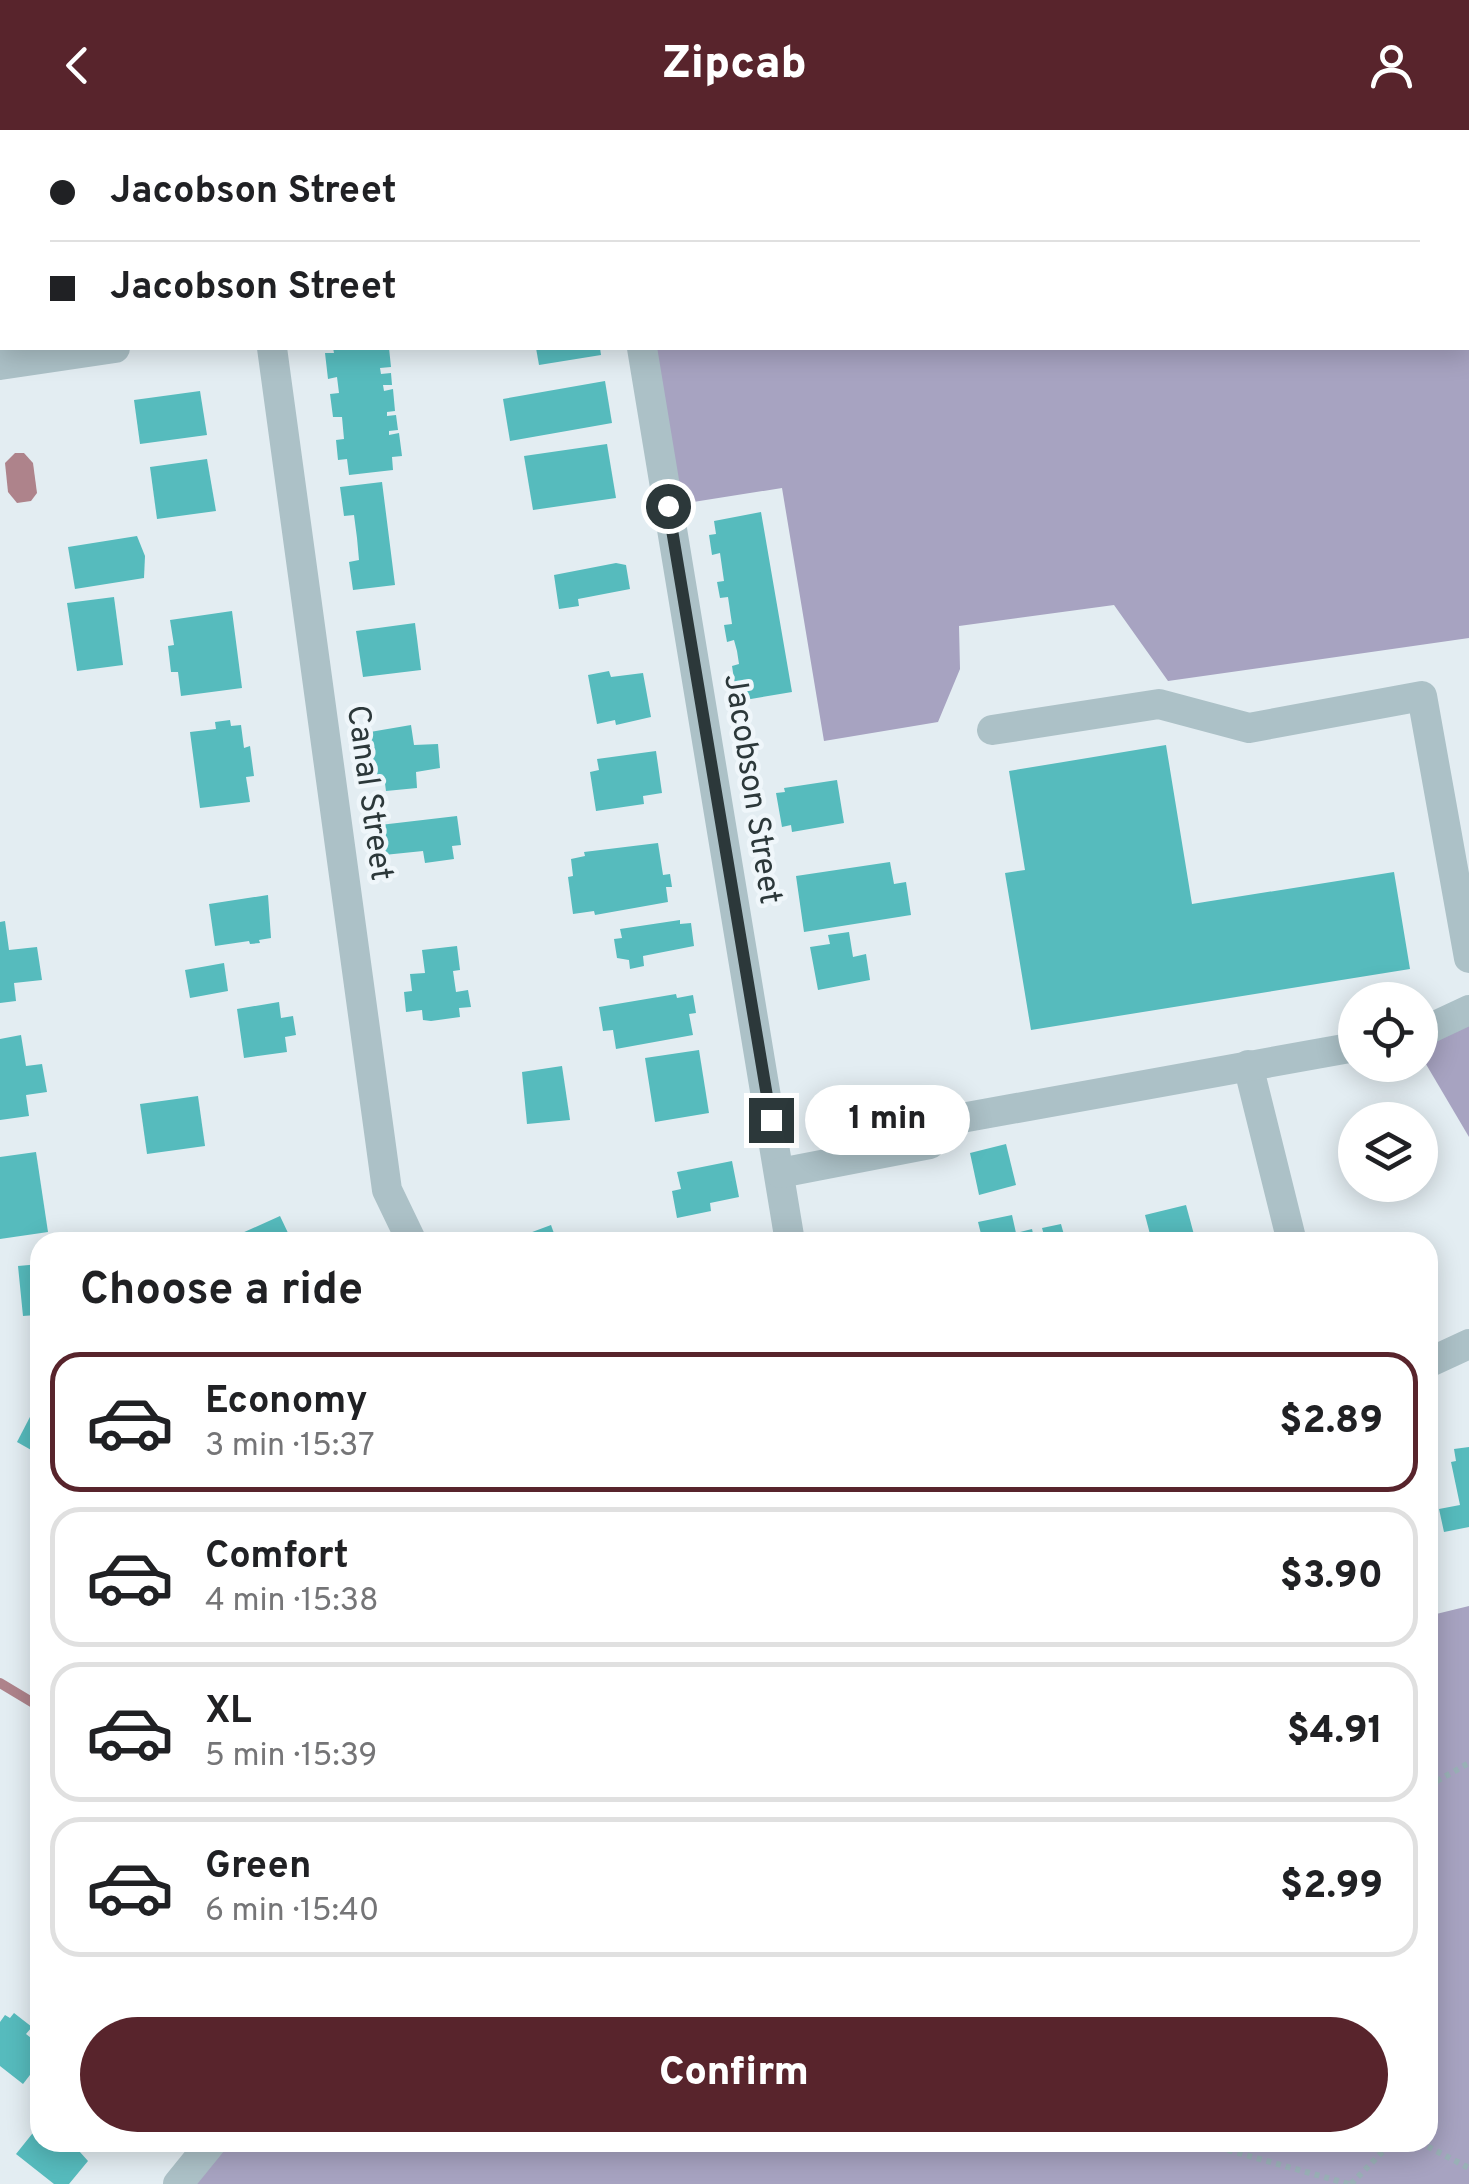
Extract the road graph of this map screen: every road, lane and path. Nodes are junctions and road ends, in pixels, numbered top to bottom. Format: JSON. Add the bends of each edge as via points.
{"nodes":[{"id":1,"x":101,"y":350,"type":"edge"},
{"id":2,"x":272,"y":350,"type":"edge"},
{"id":3,"x":642,"y":350,"type":"edge"},
{"id":4,"x":0,"y":365,"type":"edge"},
{"id":5,"x":992,"y":730,"type":"dead end"},
{"id":6,"x":1469,"y":958,"type":"edge"},
{"id":7,"x":1469,"y":1010,"type":"edge"},
{"id":8,"x":1438,"y":1025,"type":"edge"},
{"id":9,"x":1338,"y":1050,"type":"edge"},
{"id":10,"x":1248,"y":1065,"type":"junction"},
{"id":11,"x":780,"y":1173,"type":"junction"},
{"id":12,"x":407,"y":1232,"type":"edge"},
{"id":13,"x":789,"y":1232,"type":"edge"},
{"id":14,"x":1290,"y":1232,"type":"edge"},
{"id":15,"x":1469,"y":1344,"type":"edge"},
{"id":16,"x":1438,"y":1358,"type":"edge"},
{"id":17,"x":1469,"y":1763,"type":"edge"},
{"id":18,"x":1438,"y":1780,"type":"edge"},
{"id":19,"x":204,"y":2152,"type":"edge"},
{"id":20,"x":1235,"y":2152,"type":"edge"},
{"id":21,"x":1382,"y":2152,"type":"edge"},
{"id":22,"x":1438,"y":2152,"type":"edge"},
{"id":23,"x":1469,"y":2168,"type":"edge"},
{"id":24,"x":178,"y":2184,"type":"edge"},
{"id":25,"x":1350,"y":2184,"type":"edge"}],
"edges":[{"from":1,"to":4,"type":"street"},
{"from":2,"to":12,"type":"street","name":"Canal Street","via":[[388,1190]]},
{"from":3,"to":11,"type":"street","name":"Jacobson Street"},
{"from":5,"to":6,"type":"street","via":[[1159,704],[1249,728],[1422,696]]},
{"from":7,"to":8,"type":"street"},
{"from":9,"to":10,"type":"street"},
{"from":10,"to":11,"type":"street","via":[[956,1119],[930,1144]]},
{"from":10,"to":14,"type":"street"},
{"from":11,"to":13,"type":"street","name":"Jacobson Street"},
{"from":15,"to":16,"type":"street"},
{"from":17,"to":18,"type":"path"},
{"from":19,"to":24,"type":"street"},
{"from":20,"to":25,"type":"path"},
{"from":21,"to":25,"type":"path"},
{"from":22,"to":23,"type":"path"}]}
